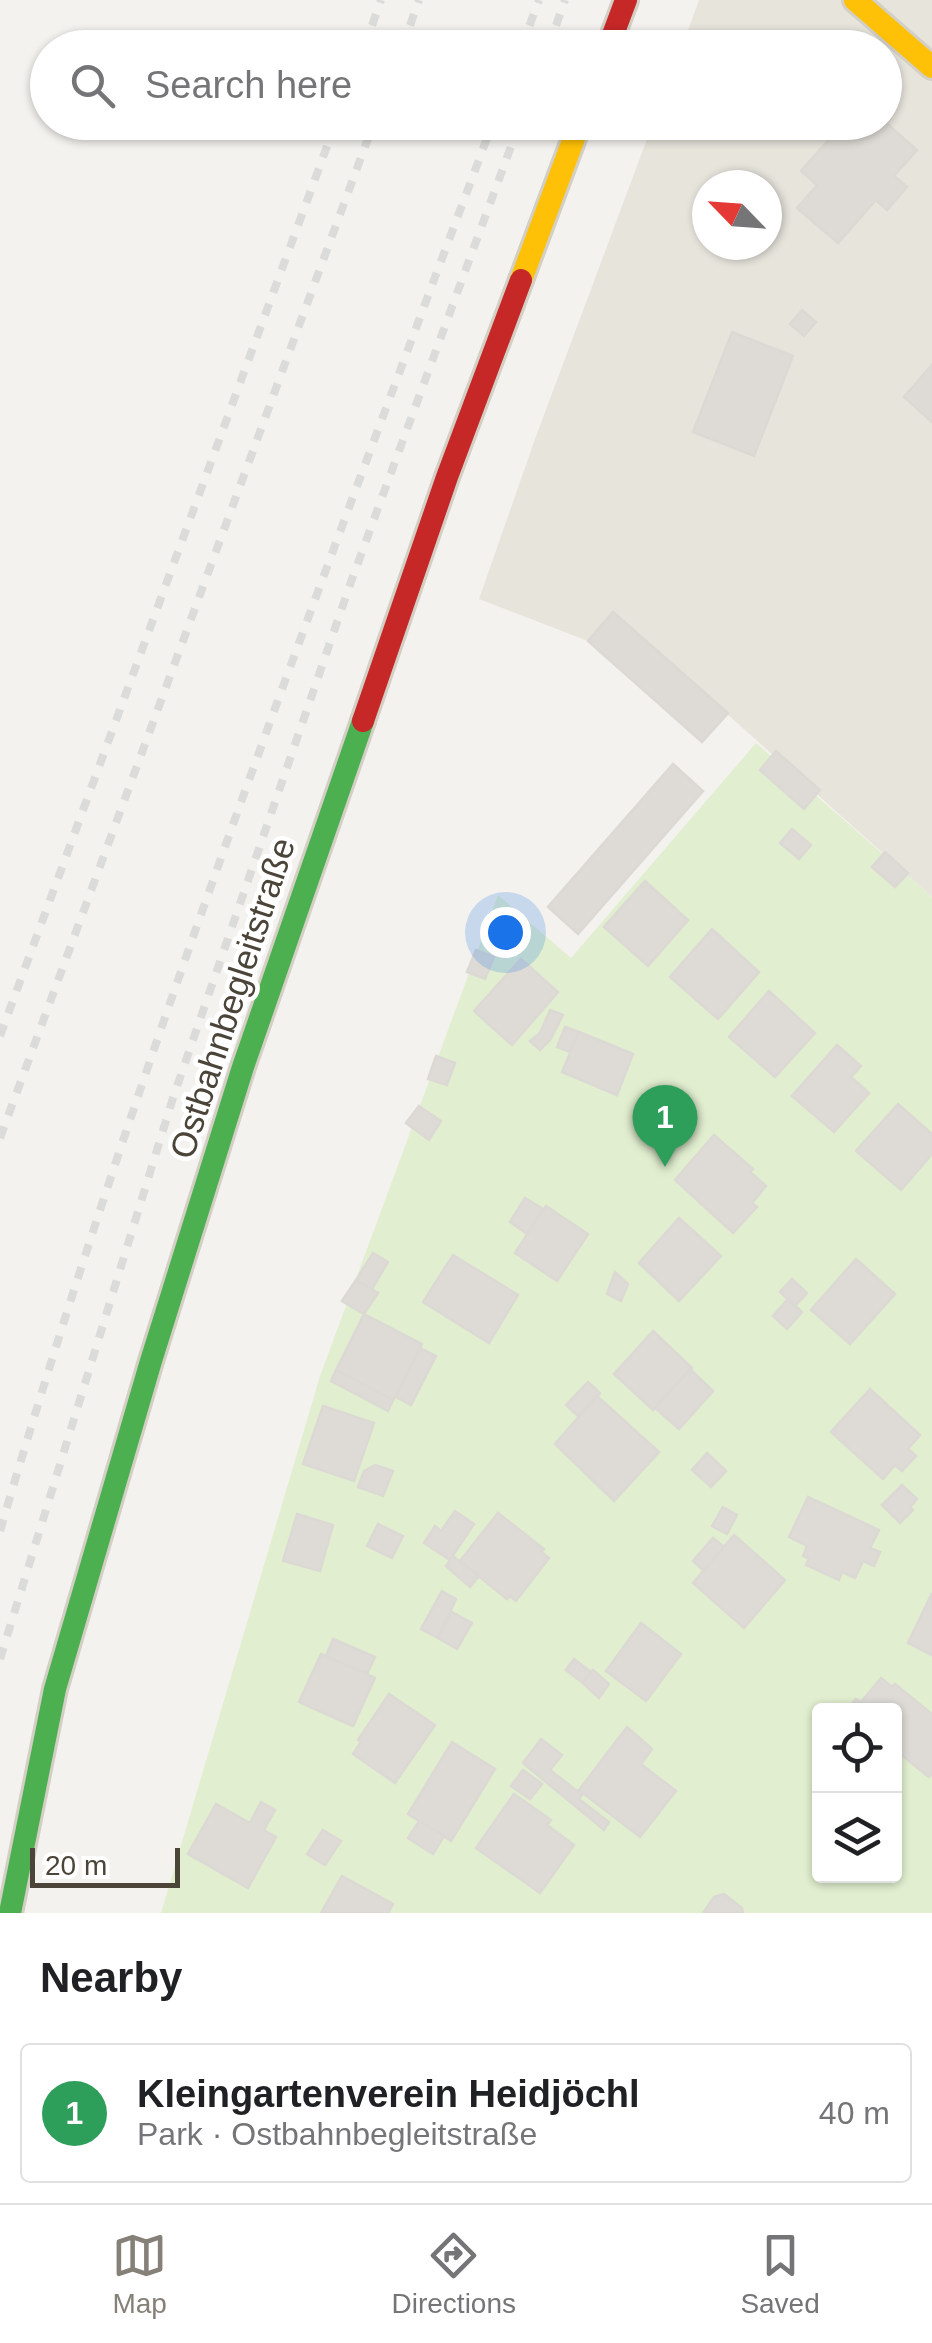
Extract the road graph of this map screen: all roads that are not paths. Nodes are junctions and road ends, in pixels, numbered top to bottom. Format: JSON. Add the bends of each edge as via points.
{"nodes":[{"id":1,"x":626,"y":0,"type":"edge"},
{"id":2,"x":855,"y":0,"type":"edge"},
{"id":3,"x":615,"y":30,"type":"edge"},
{"id":4,"x":889,"y":30,"type":"edge"},
{"id":5,"x":902,"y":41,"type":"edge"},
{"id":6,"x":932,"y":67,"type":"edge"},
{"id":7,"x":573,"y":140,"type":"edge"},
{"id":8,"x":10,"y":1913,"type":"edge"}],
"edges":[{"from":1,"to":3,"type":"street"},
{"from":2,"to":4,"type":"street"},
{"from":5,"to":6,"type":"street"},
{"from":7,"to":8,"type":"street","name":"Ostbahnbegleitstraße","via":[[447,477],[244,1067],[55,1689]]}]}
